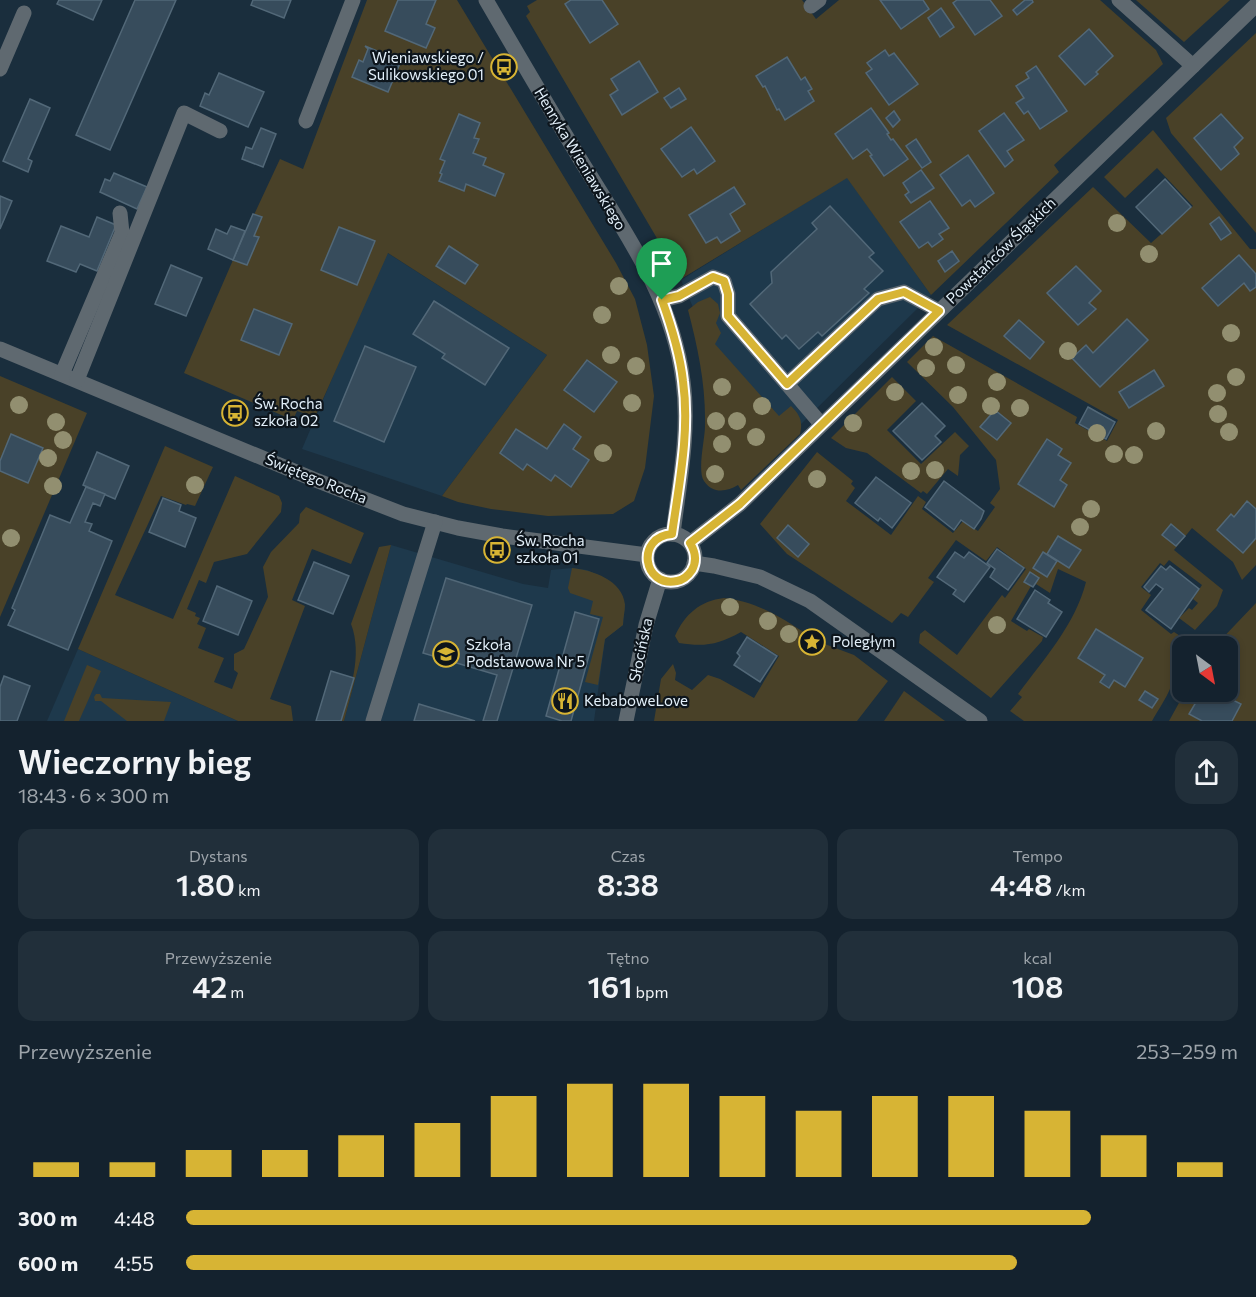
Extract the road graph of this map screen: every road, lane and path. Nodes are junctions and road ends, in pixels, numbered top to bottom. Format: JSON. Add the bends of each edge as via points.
{"nodes":[{"id":1,"x":353,"y":0,"type":"edge"},
{"id":2,"x":486,"y":0,"type":"edge"},
{"id":3,"x":1119,"y":0,"type":"edge"},
{"id":4,"x":1256,"y":5,"type":"edge"},
{"id":5,"x":24,"y":13,"type":"dead end"},
{"id":6,"x":1193,"y":66,"type":"junction"},
{"id":7,"x":0,"y":69,"type":"edge"},
{"id":8,"x":306,"y":122,"type":"dead end"},
{"id":9,"x":220,"y":131,"type":"dead end"},
{"id":10,"x":120,"y":213,"type":"dead end"},
{"id":11,"x":662,"y":300,"type":"junction"},
{"id":12,"x":939,"y":311,"type":"junction"},
{"id":13,"x":0,"y":349,"type":"edge"},
{"id":14,"x":63,"y":374,"type":"junction"},
{"id":15,"x":77,"y":380,"type":"junction"},
{"id":16,"x":787,"y":384,"type":"junction"},
{"id":17,"x":821,"y":424,"type":"junction"},
{"id":18,"x":435,"y":522,"type":"junction"},
{"id":19,"x":672,"y":534,"type":"junction"},
{"id":20,"x":690,"y":543,"type":"junction"},
{"id":21,"x":647,"y":555,"type":"junction"},
{"id":22,"x":694,"y":563,"type":"junction"},
{"id":23,"x":660,"y":579,"type":"junction"},
{"id":24,"x":373,"y":721,"type":"edge"},
{"id":25,"x":626,"y":721,"type":"edge"},
{"id":26,"x":980,"y":721,"type":"edge"}],
"edges":[{"from":1,"to":8,"type":"street"},
{"from":2,"to":11,"type":"street","name":"Henryka Wieniawskiego"},
{"from":3,"to":6,"type":"street"},
{"from":4,"to":6,"type":"street","name":"Powstańców Śląskich"},
{"from":5,"to":7,"type":"street"},
{"from":6,"to":12,"type":"street","name":"Powstańców Śląskich"},
{"from":9,"to":15,"type":"street","via":[[184,113]]},
{"from":10,"to":14,"type":"street","via":[[122,233]]},
{"from":11,"to":16,"type":"street","via":[[679,296],[713,277],[724,281],[728,316]]},
{"from":11,"to":19,"type":"street","name":"Henryka Wieniawskiego","via":[[675,341],[684,396],[681,476]]},
{"from":12,"to":16,"type":"street","via":[[904,292],[878,299]]},
{"from":12,"to":17,"type":"street","name":"Powstańców Śląskich"},
{"from":13,"to":14,"type":"street","name":"Świętego Rocha"},
{"from":14,"to":15,"type":"street","name":"Świętego Rocha"},
{"from":15,"to":18,"type":"street","name":"Świętego Rocha","via":[[313,479],[403,514]]},
{"from":16,"to":17,"type":"street"},
{"from":17,"to":20,"type":"street","name":"Powstańców Śląskich","via":[[740,504]]},
{"from":18,"to":21,"type":"street","name":"Świętego Rocha","via":[[502,536]]},
{"from":18,"to":24,"type":"street"},
{"from":19,"to":20,"type":"street"},
{"from":19,"to":21,"type":"street","via":[[656,540]]},
{"from":20,"to":22,"type":"street"},
{"from":21,"to":23,"type":"street","via":[[650,569]]},
{"from":22,"to":23,"type":"street","via":[[681,580]]},
{"from":22,"to":26,"type":"street","via":[[760,577],[810,601]]},
{"from":23,"to":25,"type":"street","name":"Słocińska"}]}
